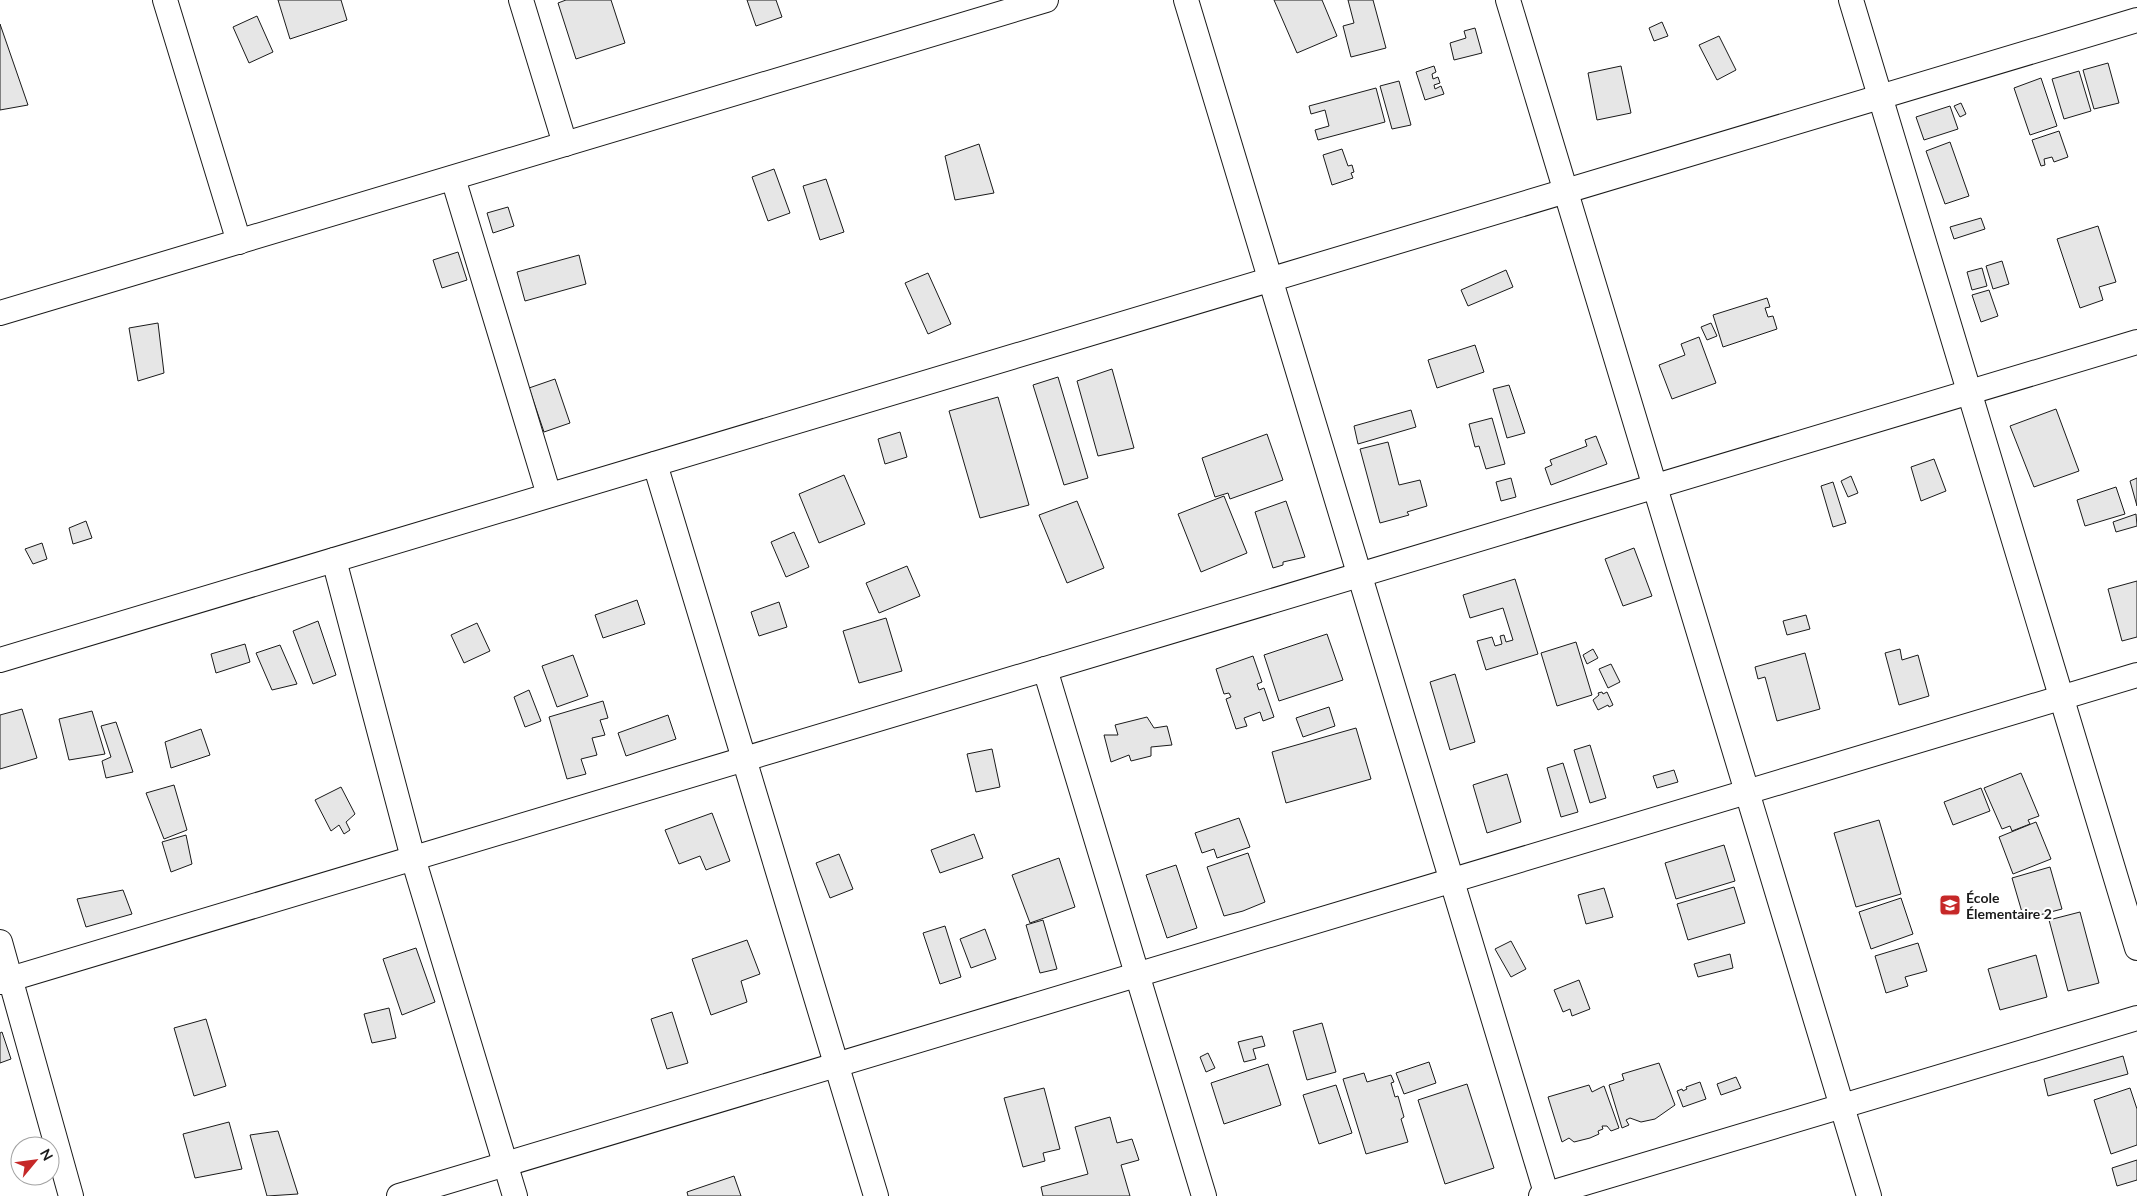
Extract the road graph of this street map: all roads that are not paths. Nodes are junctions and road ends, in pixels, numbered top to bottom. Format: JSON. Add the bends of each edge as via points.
{"nodes":[{"id":1,"x":165,"y":0,"type":"edge"},
{"id":2,"x":521,"y":0,"type":"edge"},
{"id":3,"x":1046,"y":0,"type":"edge"},
{"id":4,"x":1186,"y":0,"type":"edge"},
{"id":5,"x":1508,"y":0,"type":"edge"},
{"id":6,"x":1851,"y":0,"type":"edge"},
{"id":7,"x":2137,"y":20,"type":"edge"},
{"id":8,"x":1880,"y":97,"type":"junction"},
{"id":9,"x":565,"y":144,"type":"junction"},
{"id":10,"x":453,"y":178,"type":"junction"},
{"id":11,"x":1566,"y":191,"type":"junction"},
{"id":12,"x":239,"y":242,"type":"junction"},
{"id":13,"x":1270,"y":280,"type":"junction"},
{"id":14,"x":0,"y":313,"type":"edge"},
{"id":15,"x":2137,"y":342,"type":"edge"},
{"id":16,"x":1969,"y":393,"type":"junction"},
{"id":17,"x":655,"y":464,"type":"junction"},
{"id":18,"x":1655,"y":487,"type":"junction"},
{"id":19,"x":549,"y":495,"type":"junction"},
{"id":20,"x":334,"y":560,"type":"junction"},
{"id":21,"x":1359,"y":575,"type":"junction"},
{"id":22,"x":0,"y":660,"type":"edge"},
{"id":23,"x":1045,"y":669,"type":"junction"},
{"id":24,"x":2137,"y":675,"type":"edge"},
{"id":25,"x":2061,"y":698,"type":"junction"},
{"id":26,"x":744,"y":759,"type":"junction"},
{"id":27,"x":1747,"y":792,"type":"junction"},
{"id":28,"x":413,"y":858,"type":"junction"},
{"id":29,"x":1452,"y":881,"type":"junction"},
{"id":30,"x":0,"y":942,"type":"edge"},
{"id":31,"x":2137,"y":948,"type":"edge"},
{"id":32,"x":1137,"y":975,"type":"junction"},
{"id":33,"x":6,"y":980,"type":"edge"},
{"id":34,"x":2137,"y":1018,"type":"edge"},
{"id":35,"x":837,"y":1064,"type":"junction"},
{"id":36,"x":1842,"y":1106,"type":"junction"},
{"id":37,"x":506,"y":1164,"type":"junction"},
{"id":38,"x":1545,"y":1195,"type":"edge"},
{"id":39,"x":71,"y":1196,"type":"edge"},
{"id":40,"x":399,"y":1196,"type":"edge"},
{"id":41,"x":515,"y":1196,"type":"edge"},
{"id":42,"x":876,"y":1196,"type":"edge"},
{"id":43,"x":1204,"y":1196,"type":"edge"},
{"id":44,"x":1869,"y":1196,"type":"edge"}],
"edges":[{"from":1,"to":12,"type":"street"},
{"from":2,"to":9,"type":"street"},
{"from":3,"to":9,"type":"street"},
{"from":4,"to":13,"type":"street"},
{"from":5,"to":11,"type":"street"},
{"from":6,"to":8,"type":"street"},
{"from":7,"to":8,"type":"street"},
{"from":8,"to":11,"type":"street"},
{"from":8,"to":16,"type":"street"},
{"from":9,"to":10,"type":"street"},
{"from":10,"to":12,"type":"street"},
{"from":10,"to":19,"type":"street"},
{"from":11,"to":13,"type":"street"},
{"from":11,"to":18,"type":"street"},
{"from":12,"to":14,"type":"street"},
{"from":13,"to":17,"type":"street"},
{"from":13,"to":21,"type":"street"},
{"from":15,"to":16,"type":"street"},
{"from":16,"to":18,"type":"street"},
{"from":16,"to":25,"type":"street"},
{"from":17,"to":19,"type":"street"},
{"from":17,"to":26,"type":"street"},
{"from":18,"to":21,"type":"street"},
{"from":18,"to":27,"type":"street"},
{"from":19,"to":20,"type":"street"},
{"from":20,"to":22,"type":"street"},
{"from":20,"to":28,"type":"street"},
{"from":21,"to":23,"type":"street"},
{"from":21,"to":29,"type":"street"},
{"from":23,"to":26,"type":"street"},
{"from":23,"to":32,"type":"street"},
{"from":24,"to":25,"type":"street"},
{"from":25,"to":27,"type":"street"},
{"from":25,"to":31,"type":"street"},
{"from":26,"to":28,"type":"street"},
{"from":26,"to":35,"type":"street"},
{"from":27,"to":29,"type":"street"},
{"from":27,"to":36,"type":"street"},
{"from":28,"to":33,"type":"street"},
{"from":28,"to":37,"type":"street"},
{"from":29,"to":32,"type":"street"},
{"from":29,"to":38,"type":"street"},
{"from":30,"to":33,"type":"street"},
{"from":32,"to":35,"type":"street"},
{"from":32,"to":43,"type":"street"},
{"from":33,"to":39,"type":"street"},
{"from":34,"to":36,"type":"street"},
{"from":35,"to":37,"type":"street"},
{"from":35,"to":42,"type":"street"},
{"from":36,"to":38,"type":"street"},
{"from":36,"to":44,"type":"street"},
{"from":37,"to":40,"type":"street"},
{"from":37,"to":41,"type":"street"}]}
